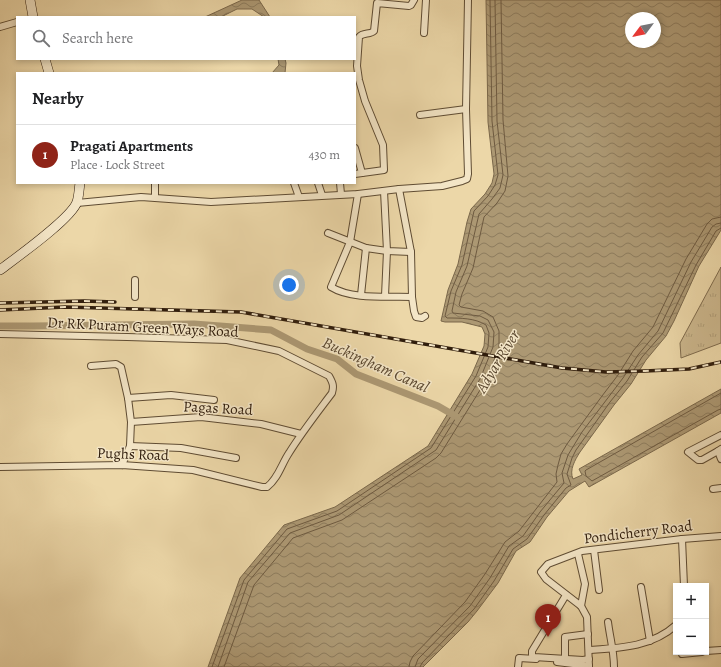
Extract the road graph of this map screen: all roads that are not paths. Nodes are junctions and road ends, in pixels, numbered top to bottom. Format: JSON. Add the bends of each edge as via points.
{"nodes":[{"id":1,"x":30,"y":0,"type":"edge"},
{"id":2,"x":414,"y":0,"type":"edge"},
{"id":3,"x":426,"y":0,"type":"edge"},
{"id":4,"x":468,"y":0,"type":"edge"},
{"id":5,"x":404,"y":3,"type":"edge"},
{"id":6,"x":33,"y":16,"type":"edge"},
{"id":7,"x":16,"y":22,"type":"edge"},
{"id":8,"x":0,"y":27,"type":"edge"},
{"id":9,"x":424,"y":33,"type":"dead end"},
{"id":10,"x":45,"y":60,"type":"edge"},
{"id":11,"x":48,"y":71,"type":"edge"},
{"id":12,"x":466,"y":109,"type":"junction"},
{"id":13,"x":420,"y":115,"type":"dead end"},
{"id":14,"x":356,"y":152,"type":"edge"},
{"id":15,"x":362,"y":173,"type":"junction"},
{"id":16,"x":356,"y":174,"type":"edge"},
{"id":17,"x":80,"y":184,"type":"edge"},
{"id":18,"x":155,"y":184,"type":"edge"},
{"id":19,"x":294,"y":184,"type":"edge"},
{"id":20,"x":318,"y":184,"type":"edge"},
{"id":21,"x":340,"y":184,"type":"edge"},
{"id":22,"x":399,"y":189,"type":"junction"},
{"id":23,"x":384,"y":191,"type":"junction"},
{"id":24,"x":341,"y":194,"type":"junction"},
{"id":25,"x":358,"y":194,"type":"junction"},
{"id":26,"x":322,"y":195,"type":"junction"},
{"id":27,"x":155,"y":197,"type":"junction"},
{"id":28,"x":299,"y":198,"type":"junction"},
{"id":29,"x":77,"y":202,"type":"junction"},
{"id":30,"x":328,"y":233,"type":"dead end"},
{"id":31,"x":350,"y":242,"type":"junction"},
{"id":32,"x":366,"y":248,"type":"junction"},
{"id":33,"x":386,"y":251,"type":"junction"},
{"id":34,"x":411,"y":252,"type":"junction"},
{"id":35,"x":0,"y":270,"type":"edge"},
{"id":36,"x":135,"y":280,"type":"dead end"},
{"id":37,"x":361,"y":295,"type":"junction"},
{"id":38,"x":385,"y":296,"type":"junction"},
{"id":39,"x":135,"y":297,"type":"dead end"},
{"id":40,"x":412,"y":297,"type":"junction"},
{"id":41,"x":425,"y":316,"type":"dead end"},
{"id":42,"x":0,"y":334,"type":"edge"},
{"id":43,"x":91,"y":366,"type":"dead end"},
{"id":44,"x":128,"y":398,"type":"junction"},
{"id":45,"x":214,"y":400,"type":"dead end"},
{"id":46,"x":131,"y":422,"type":"junction"},
{"id":47,"x":301,"y":434,"type":"junction"},
{"id":48,"x":721,"y":435,"type":"edge"},
{"id":49,"x":130,"y":446,"type":"junction"},
{"id":50,"x":720,"y":450,"type":"edge"},
{"id":51,"x":236,"y":458,"type":"dead end"},
{"id":52,"x":721,"y":459,"type":"edge"},
{"id":53,"x":122,"y":465,"type":"junction"},
{"id":54,"x":0,"y":467,"type":"edge"},
{"id":55,"x":721,"y":488,"type":"edge"},
{"id":56,"x":714,"y":489,"type":"dead end"},
{"id":57,"x":721,"y":536,"type":"edge"},
{"id":58,"x":682,"y":539,"type":"junction"},
{"id":59,"x":594,"y":550,"type":"junction"},
{"id":60,"x":578,"y":554,"type":"junction"},
{"id":61,"x":684,"y":583,"type":"edge"},
{"id":62,"x":641,"y":587,"type":"dead end"},
{"id":63,"x":599,"y":590,"type":"dead end"},
{"id":64,"x":566,"y":595,"type":"junction"},
{"id":65,"x":581,"y":606,"type":"junction"},
{"id":66,"x":608,"y":622,"type":"dead end"},
{"id":67,"x":673,"y":628,"type":"edge"},
{"id":68,"x":588,"y":634,"type":"junction"},
{"id":69,"x":650,"y":641,"type":"junction"},
{"id":70,"x":613,"y":648,"type":"junction"},
{"id":71,"x":590,"y":650,"type":"junction"},
{"id":72,"x":721,"y":650,"type":"edge"},
{"id":73,"x":709,"y":652,"type":"edge"},
{"id":74,"x":565,"y":659,"type":"junction"},
{"id":75,"x":586,"y":665,"type":"edge"},
{"id":76,"x":518,"y":667,"type":"edge"},
{"id":77,"x":614,"y":667,"type":"edge"}],
"edges":[{"from":1,"to":6,"type":"street"},
{"from":2,"to":5,"type":"street","via":[[411,5]]},
{"from":3,"to":9,"type":"street"},
{"from":4,"to":12,"type":"street"},
{"from":5,"to":15,"type":"street","via":[[377,3],[374,31],[359,37],[359,80],[383,146],[384,170]]},
{"from":7,"to":8,"type":"street"},
{"from":10,"to":11,"type":"street"},
{"from":12,"to":13,"type":"street"},
{"from":12,"to":22,"type":"street","via":[[467,179],[442,186]]},
{"from":14,"to":15,"type":"street"},
{"from":15,"to":16,"type":"street"},
{"from":17,"to":29,"type":"street"},
{"from":18,"to":27,"type":"street"},
{"from":19,"to":28,"type":"street"},
{"from":20,"to":26,"type":"street"},
{"from":21,"to":24,"type":"street"},
{"from":22,"to":23,"type":"street"},
{"from":22,"to":34,"type":"street"},
{"from":23,"to":25,"type":"street"},
{"from":23,"to":33,"type":"street"},
{"from":24,"to":25,"type":"street"},
{"from":24,"to":26,"type":"street"},
{"from":25,"to":31,"type":"street"},
{"from":26,"to":28,"type":"street"},
{"from":27,"to":28,"type":"street","via":[[211,202]]},
{"from":27,"to":29,"type":"street"},
{"from":29,"to":35,"type":"street","via":[[51,230]]},
{"from":30,"to":31,"type":"street"},
{"from":31,"to":32,"type":"street"},
{"from":31,"to":37,"type":"street","via":[[331,287]]},
{"from":32,"to":33,"type":"street"},
{"from":32,"to":37,"type":"street"},
{"from":33,"to":34,"type":"street"},
{"from":33,"to":38,"type":"street"},
{"from":34,"to":40,"type":"street"},
{"from":36,"to":39,"type":"street"},
{"from":37,"to":38,"type":"street"},
{"from":38,"to":40,"type":"street"},
{"from":40,"to":41,"type":"street","via":[[415,315],[419,318]]},
{"from":42,"to":47,"type":"street","name":"Dr RK Puram Green Ways Road","via":[[227,340],[279,351],[322,372],[332,381],[332,393]]},
{"from":43,"to":44,"type":"street","via":[[119,365]]},
{"from":44,"to":45,"type":"street","via":[[171,395]]},
{"from":44,"to":46,"type":"street"},
{"from":46,"to":47,"type":"street","name":"Pagas Road","via":[[200,417],[261,424]]},
{"from":46,"to":49,"type":"street"},
{"from":47,"to":53,"type":"street","name":"Pughs Road","via":[[274,482],[267,487],[193,470]]},
{"from":48,"to":50,"type":"street","via":[[688,452],[702,460]]},
{"from":49,"to":51,"type":"street","via":[[181,448]]},
{"from":49,"to":53,"type":"street"},
{"from":50,"to":52,"type":"street"},
{"from":53,"to":54,"type":"street","name":"Pughs Road"},
{"from":55,"to":56,"type":"street"},
{"from":57,"to":58,"type":"street","name":"Pondicherry Road"},
{"from":58,"to":59,"type":"street","name":"Pondicherry Road"},
{"from":58,"to":61,"type":"street"},
{"from":59,"to":60,"type":"street","name":"Pondicherry Road"},
{"from":59,"to":63,"type":"street"},
{"from":60,"to":64,"type":"street","name":"Pondicherry Road","via":[[548,564],[541,572],[546,580]]},
{"from":60,"to":65,"type":"street","via":[[585,584]]},
{"from":62,"to":69,"type":"street"},
{"from":64,"to":65,"type":"street"},
{"from":64,"to":74,"type":"street","via":[[532,651],[534,657]]},
{"from":65,"to":68,"type":"street","via":[[587,617]]},
{"from":66,"to":70,"type":"street"},
{"from":67,"to":69,"type":"street","via":[[665,635]]},
{"from":68,"to":71,"type":"street"},
{"from":68,"to":74,"type":"street","via":[[566,636]]},
{"from":69,"to":70,"type":"street","via":[[631,647]]},
{"from":70,"to":71,"type":"street"},
{"from":70,"to":77,"type":"street"},
{"from":71,"to":75,"type":"street"},
{"from":72,"to":73,"type":"street"},
{"from":74,"to":75,"type":"street","via":[[583,660]]},
{"from":75,"to":76,"type":"street","via":[[520,657]]}]}
